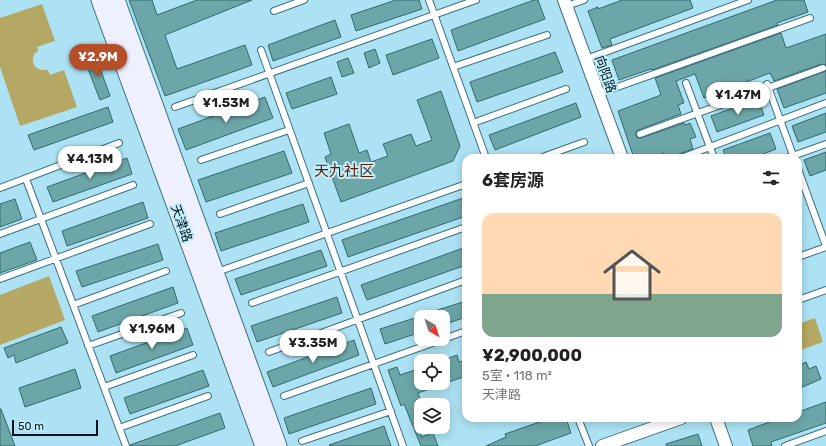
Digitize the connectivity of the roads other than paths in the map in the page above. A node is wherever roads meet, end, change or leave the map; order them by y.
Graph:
1 (100, 0) edge
2 (116, 0) edge
3 (304, 0) edge
4 (429, 0) edge
5 (476, 0) edge
6 (584, 0) edge
7 (748, 0) edge
8 (565, 3) edge
9 (274, 11) dead end
10 (434, 15) junction
11 (810, 18) dead end
12 (547, 34) dead end
13 (261, 50) dead end
14 (586, 59) junction
15 (453, 67) junction
16 (824, 68) dead end
17 (269, 74) junction
18 (686, 83) dead end
19 (768, 86) junction
20 (566, 89) dead end
21 (598, 94) junction
22 (826, 103) edge
23 (175, 107) dead end
24 (697, 114) junction
25 (780, 120) junction
26 (473, 122) junction
27 (290, 130) junction
28 (640, 134) dead end
29 (584, 142) dead end
30 (119, 143) dead end
31 (826, 144) edge
32 (710, 147) junction
33 (485, 154) edge
34 (551, 154) edge
35 (620, 154) edge
36 (692, 154) edge
37 (713, 154) edge
38 (790, 154) edge
39 (799, 154) edge
40 (201, 160) dead end
41 (26, 178) junction
42 (802, 180) edge
43 (309, 183) junction
44 (133, 185) dead end
45 (462, 185) edge
46 (0, 188) edge
47 (220, 214) dead end
48 (41, 220) junction
49 (150, 224) dead end
50 (462, 228) edge
51 (0, 234) edge
52 (327, 234) junction
53 (826, 246) edge
54 (802, 255) edge
55 (56, 259) junction
56 (166, 271) dead end
57 (340, 272) junction
58 (209, 275) junction
59 (0, 278) edge
60 (462, 281) edge
61 (826, 290) edge
62 (802, 299) edge
63 (252, 303) dead end
64 (73, 305) junction
65 (181, 313) dead end
66 (358, 320) junction
67 (462, 332) edge
68 (88, 346) junction
69 (270, 352) dead end
70 (193, 355) dead end
71 (374, 364) junction
72 (104, 387) junction
73 (208, 396) dead end
74 (284, 396) dead end
75 (390, 411) junction
76 (579, 422) edge
77 (670, 422) edge
78 (717, 422) edge
79 (119, 428) junction
80 (826, 431) edge
81 (302, 441) dead end
82 (267, 443) edge
83 (126, 446) edge
84 (403, 446) edge
85 (588, 446) edge
86 (602, 446) edge
87 (726, 446) edge
88 (785, 446) edge

1 - 58 main road, 天津路
2 - 58 main road, 天津路
3 - 9 lane
4 - 10 lane
5 - 10 lane
6 - 8 lane
7 - 14 lane
8 - 14 street, 向阳路
10 - 15 lane
10 - 17 lane
11 - 21 lane
12 - 15 lane
13 - 17 lane
14 - 21 street, 向阳路
15 - 26 lane
16 - 19 lane
17 - 23 lane
17 - 27 lane
18 - 24 lane
19 - 24 lane
19 - 25 lane
20 - 26 lane
21 - 35 street, 向阳路
22 - 25 lane
24 - 28 lane
24 - 32 lane
25 - 32 lane
25 - 38 lane
26 - 33 lane
27 - 40 lane
27 - 43 lane
29 - 34 lane
30 - 41 lane
31 - 39 lane
32 - 36 lane
32 - 37 lane
41 - 46 lane
41 - 48 lane
42 - 53 lane
43 - 47 lane
43 - 52 lane
44 - 48 lane
45 - 52 lane
48 - 51 lane
48 - 55 lane
49 - 55 lane
50 - 57 lane
52 - 57 lane
52 - 58 lane
53 - 54 lane
55 - 59 lane
55 - 64 lane
56 - 64 lane
57 - 63 lane
57 - 66 lane
58 - 82 main road, 天津路
60 - 66 lane
61 - 62 lane
64 - 68 lane
65 - 68 lane
66 - 69 lane
66 - 71 lane
67 - 71 lane
68 - 72 lane
70 - 72 lane
71 - 74 lane
71 - 75 lane
72 - 79 lane
73 - 79 lane
75 - 81 lane
75 - 84 lane
76 - 85 lane
77 - 86 street
78 - 87 street
79 - 83 lane
80 - 88 lane

